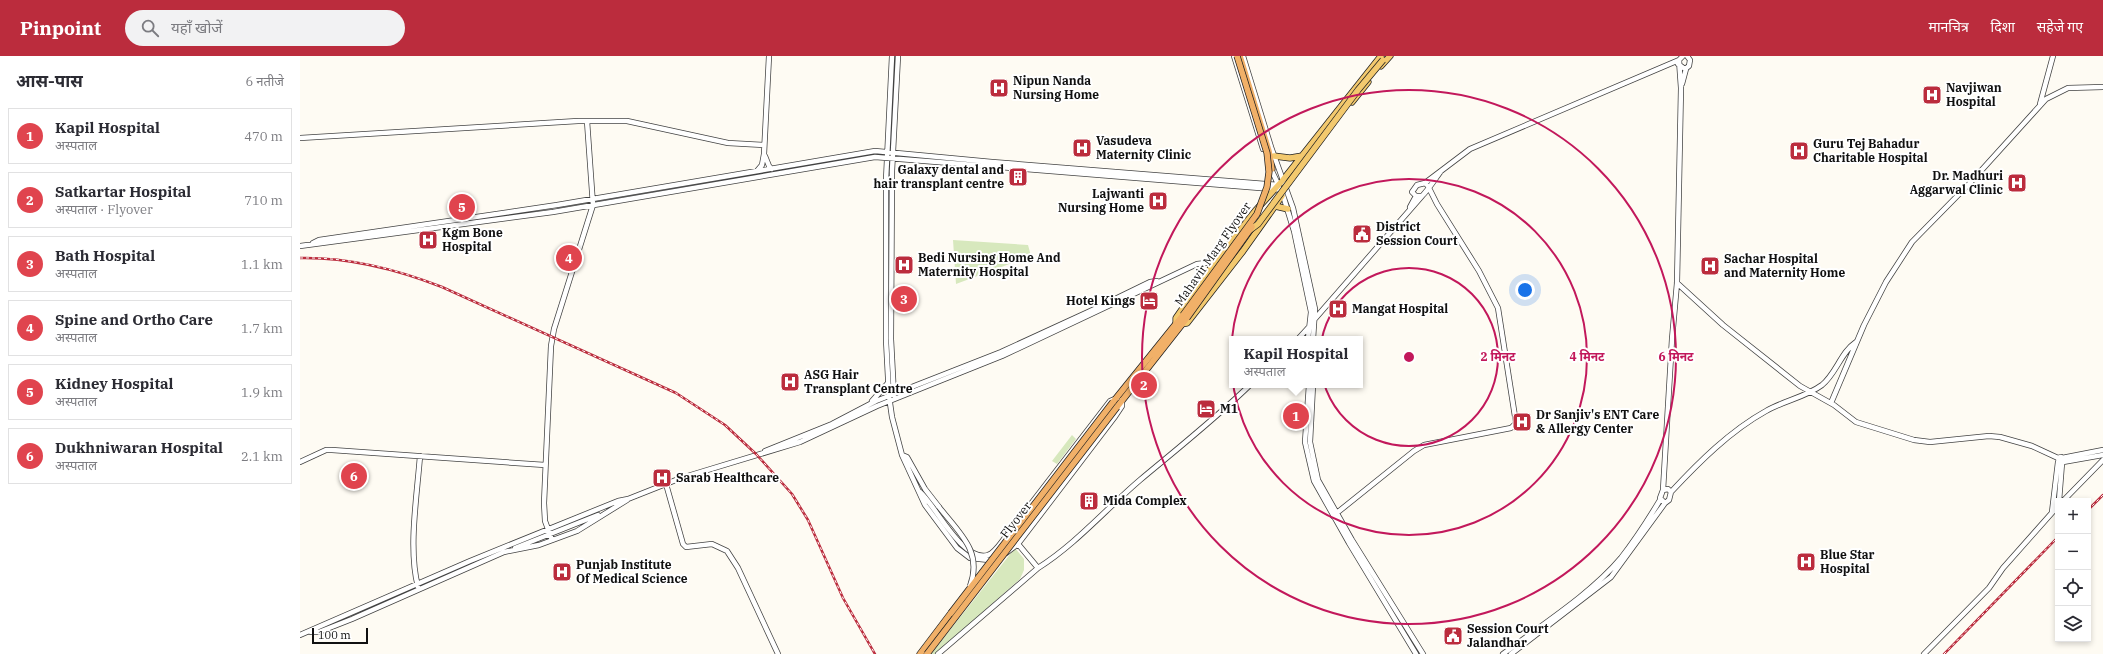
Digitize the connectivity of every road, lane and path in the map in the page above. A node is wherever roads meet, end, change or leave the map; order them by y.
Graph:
1 (769, 56) edge
2 (892, 56) edge
3 (898, 56) edge
4 (1235, 56) edge
5 (1240, 56) edge
6 (1243, 56) edge
7 (2053, 56) edge
8 (1386, 57) edge
9 (1682, 60) edge
10 (1664, 67) junction
11 (1686, 69) junction
12 (2103, 87) edge
13 (1680, 88) junction
14 (2040, 104) junction
15 (587, 121) junction
16 (300, 138) edge
17 (764, 145) junction
18 (887, 152) junction
19 (893, 153) junction
20 (764, 154) junction
21 (1274, 156) junction
22 (1302, 156) junction
23 (887, 158) junction
24 (893, 160) junction
25 (772, 169) junction
26 (757, 171) junction
27 (1441, 171) junction
28 (1283, 180) junction
29 (1425, 183) junction
30 (1429, 188) junction
31 (1281, 190) junction
32 (1423, 194) junction
33 (1416, 196) junction
34 (594, 198) junction
35 (1437, 204) junction
36 (593, 205) junction
37 (1275, 206) junction
38 (1288, 208) junction
39 (1410, 208) junction
40 (1250, 230) junction
41 (312, 244) junction
42 (300, 246) edge
43 (1215, 262) junction
44 (1677, 283) junction
45 (1185, 317) junction
46 (1314, 321) junction
47 (1179, 324) junction
48 (1309, 326) junction
49 (1301, 336) edge
50 (1308, 336) edge
51 (1313, 336) edge
52 (1856, 342) junction
53 (888, 382) junction
54 (1247, 388) edge
55 (1309, 388) edge
56 (1313, 388) edge
57 (1809, 392) junction
58 (892, 397) junction
59 (1117, 402) junction
60 (1831, 403) junction
61 (870, 404) junction
62 (2103, 450) edge
63 (763, 452) junction
64 (902, 455) junction
65 (2103, 455) edge
66 (420, 456) junction
67 (2103, 460) edge
68 (2061, 461) junction
69 (300, 462) edge
70 (545, 465) junction
71 (666, 484) junction
72 (1663, 490) junction
73 (920, 492) junction
74 (1671, 492) junction
75 (2059, 498) edge
76 (2066, 498) edge
77 (628, 499) junction
78 (1663, 502) junction
79 (2055, 509) edge
80 (608, 510) junction
81 (2052, 512) junction
82 (1335, 514) junction
83 (549, 531) junction
84 (1007, 535) junction
85 (552, 540) junction
86 (1018, 544) junction
87 (504, 552) junction
88 (1038, 568) junction
89 (417, 587) junction
90 (968, 592) junction
91 (300, 635) edge
92 (1413, 643) junction
93 (778, 654) edge
94 (920, 654) edge
95 (927, 654) edge
96 (938, 654) edge
97 (1416, 654) edge
98 (1422, 654) edge
99 (1502, 654) edge
100 (1511, 654) edge
101 (1924, 654) edge

1 - 17 street
2 - 18 street
3 - 19 street
4 - 31 street
4 - 45 highway, Mahavir Marg Flyover, bridge
5 - 40 highway, Mahavir Marg Flyover, bridge
6 - 21 street
7 - 14 street
8 - 22 main road
8 - 31 main road
8 - 40 main road, bridge
9 - 10 street
9 - 10 street
9 - 11 street
9 - 11 street
9 - 13 street
10 - 27 street
11 - 13 street
12 - 14 street
13 - 44 street
14 - 52 street
15 - 16 street
15 - 17 street
15 - 34 street
17 - 20 street
18 - 19 street
18 - 23 street
18 - 25 street
19 - 24 street
19 - 31 street
20 - 25 street
20 - 26 street
21 - 22 main road
21 - 28 street
22 - 28 main road
23 - 24 street
23 - 36 street
23 - 53 street
24 - 31 street
24 - 58 street
25 - 26 street
26 - 34 street
27 - 29 street
27 - 30 street
28 - 31 main road
28 - 31 street
29 - 30 street
29 - 33 street
30 - 32 street
30 - 35 street
31 - 37 main road
31 - 38 street
31 - 43 main road
31 - 46 street
32 - 33 street
32 - 35 street
32 - 39 street
33 - 39 street
34 - 36 street
34 - 41 street
35 - 82 street
36 - 41 street
36 - 70 street
37 - 38 main road
37 - 47 main road
38 - 48 street
39 - 46 street
40 - 45 highway, Mahavir Marg Flyover, bridge
41 - 42 street
43 - 47 main road
43 - 58 street
44 - 57 street
44 - 72 street
45 - 47 highway, Mahavir Marg Flyover
46 - 48 street
46 - 51 street
47 - 59 highway, Mahavir Marg Flyover
48 - 49 street
48 - 50 street
52 - 57 street
52 - 60 street
53 - 58 street
53 - 61 street
54 - 88 street
55 - 82 street
56 - 82 street
57 - 60 street
57 - 74 street
58 - 61 street
58 - 63 street
58 - 64 street
59 - 84 street
59 - 86 street
59 - 90 highway, Flyover, bridge
59 - 95 highway, Flyover, bridge
60 - 68 street
61 - 63 street
62 - 68 street
63 - 71 street
64 - 73 street
64 - 90 street, Flyover, bridge
65 - 68 street
66 - 69 street
66 - 70 street
66 - 89 street
67 - 76 street
68 - 75 street
68 - 81 street
70 - 83 street
71 - 77 street
71 - 93 street
72 - 74 street
72 - 78 street
73 - 84 street
73 - 86 street
74 - 78 street
77 - 80 street
77 - 83 street
78 - 99 street
78 - 100 street
79 - 81 street
80 - 83 street
80 - 85 street
81 - 101 street
82 - 92 street
83 - 85 street
83 - 87 street
83 - 89 street
84 - 86 street
85 - 87 street
86 - 88 street
87 - 89 street
88 - 96 street
89 - 91 street
90 - 94 highway, Flyover, bridge
92 - 97 street
92 - 98 street

